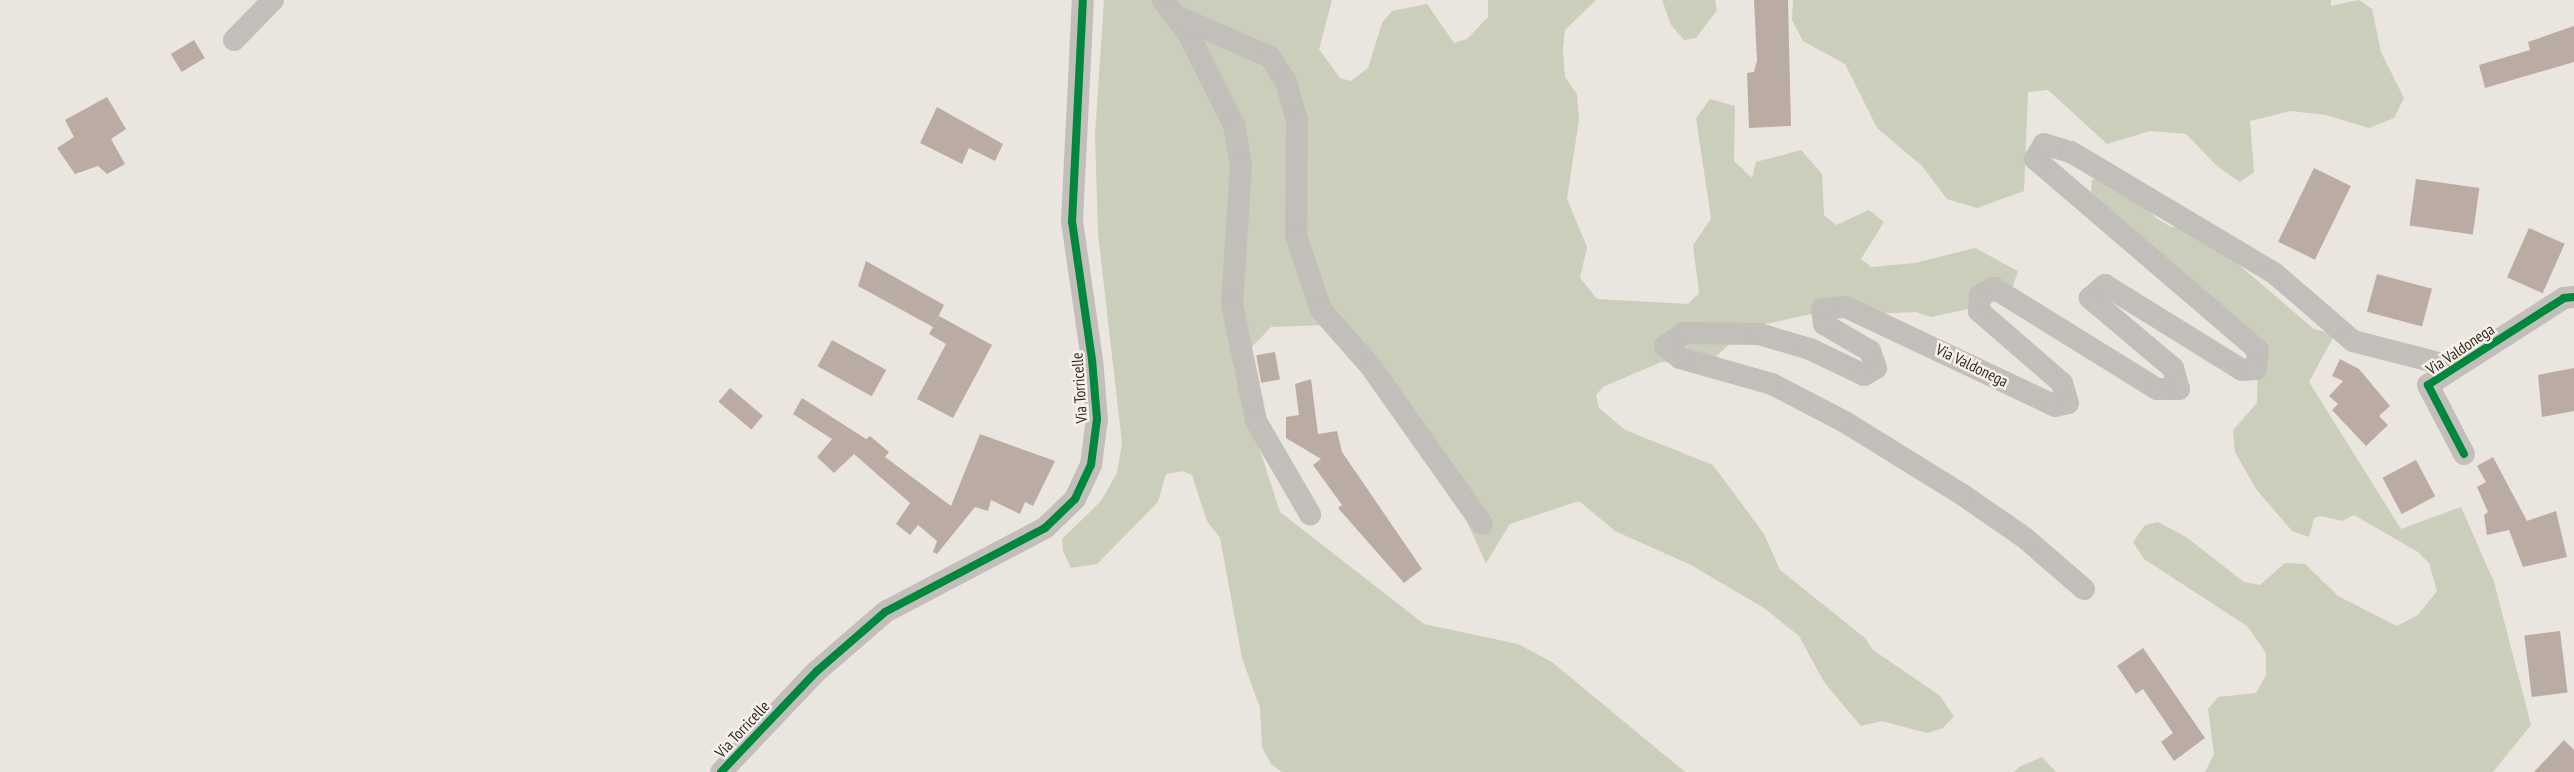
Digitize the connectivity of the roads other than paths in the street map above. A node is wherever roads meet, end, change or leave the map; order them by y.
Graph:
1 (273, 0) edge
2 (1083, 0) edge
3 (1169, 8) edge
4 (234, 40) dead end
5 (2574, 297) edge
6 (2454, 367) junction
7 (2464, 454) dead end
8 (1310, 514) dead end
9 (1482, 524) dead end
10 (2084, 589) dead end
11 (720, 772) edge

1 - 4 street
2 - 11 street, Via Torricelle
3 - 8 street
3 - 9 street
5 - 6 street, Via Valdonega
6 - 7 street, Via Valdonega
6 - 10 street, Via Valdonega

